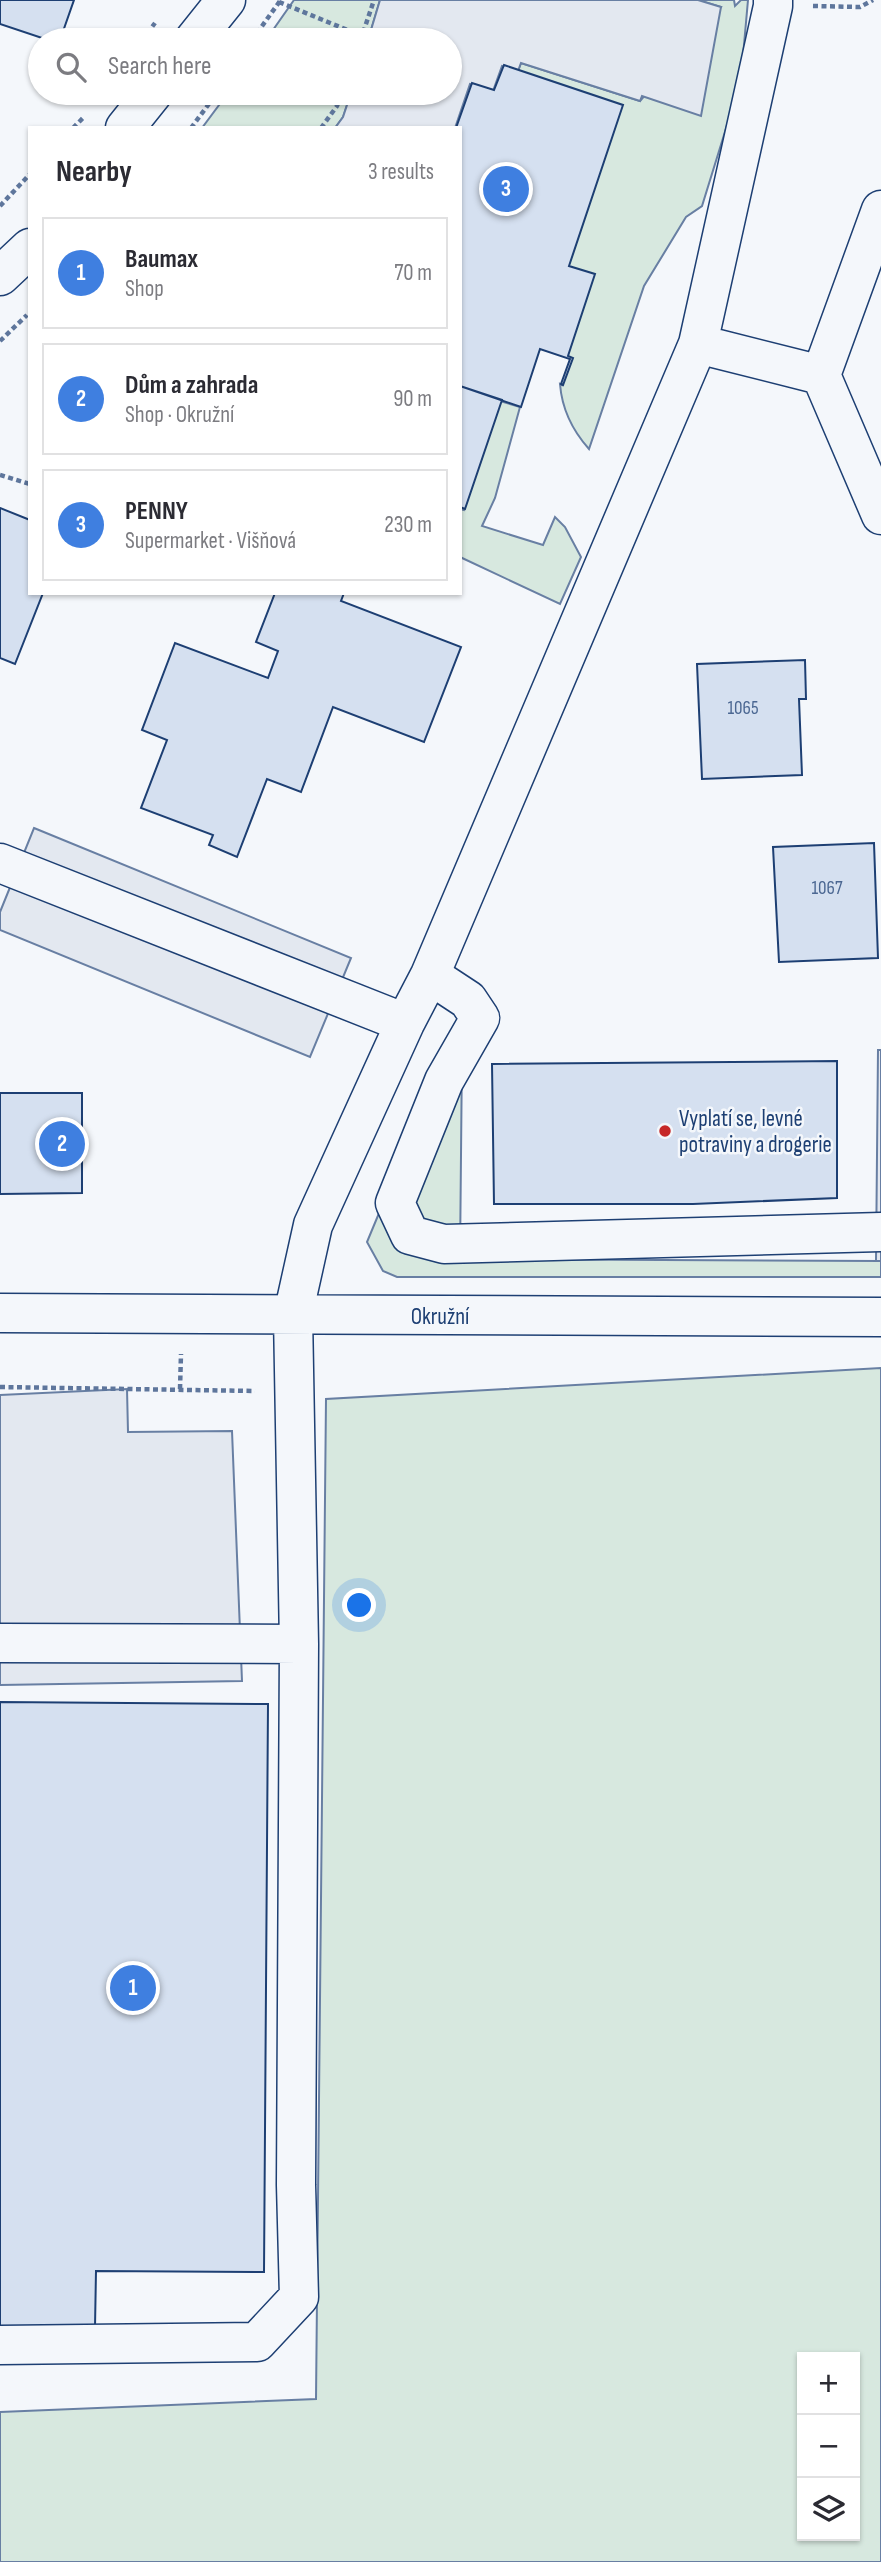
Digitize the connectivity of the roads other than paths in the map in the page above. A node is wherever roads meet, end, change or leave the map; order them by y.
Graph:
1 (226, 0) edge
2 (774, 2) edge
3 (204, 28) edge
4 (143, 105) edge
5 (127, 126) edge
6 (881, 210) edge
7 (28, 250) edge
8 (0, 276) edge
9 (698, 344) junction
10 (821, 375) junction
11 (881, 514) edge
12 (0, 863) edge
13 (430, 975) junction
14 (405, 1023) junction
15 (881, 1232) edge
16 (0, 1313) edge
17 (293, 1315) junction
18 (881, 1317) edge
19 (0, 1643) edge
20 (299, 1644) junction
21 (0, 2345) edge

1 - 3 street
2 - 9 street
4 - 5 street
6 - 10 street
7 - 8 street
9 - 10 street
9 - 13 street
10 - 11 street
12 - 14 street
13 - 14 street
13 - 15 street
14 - 17 street
16 - 17 street, Okružní
17 - 18 street, Okružní
17 - 20 street
19 - 20 street
20 - 21 street

